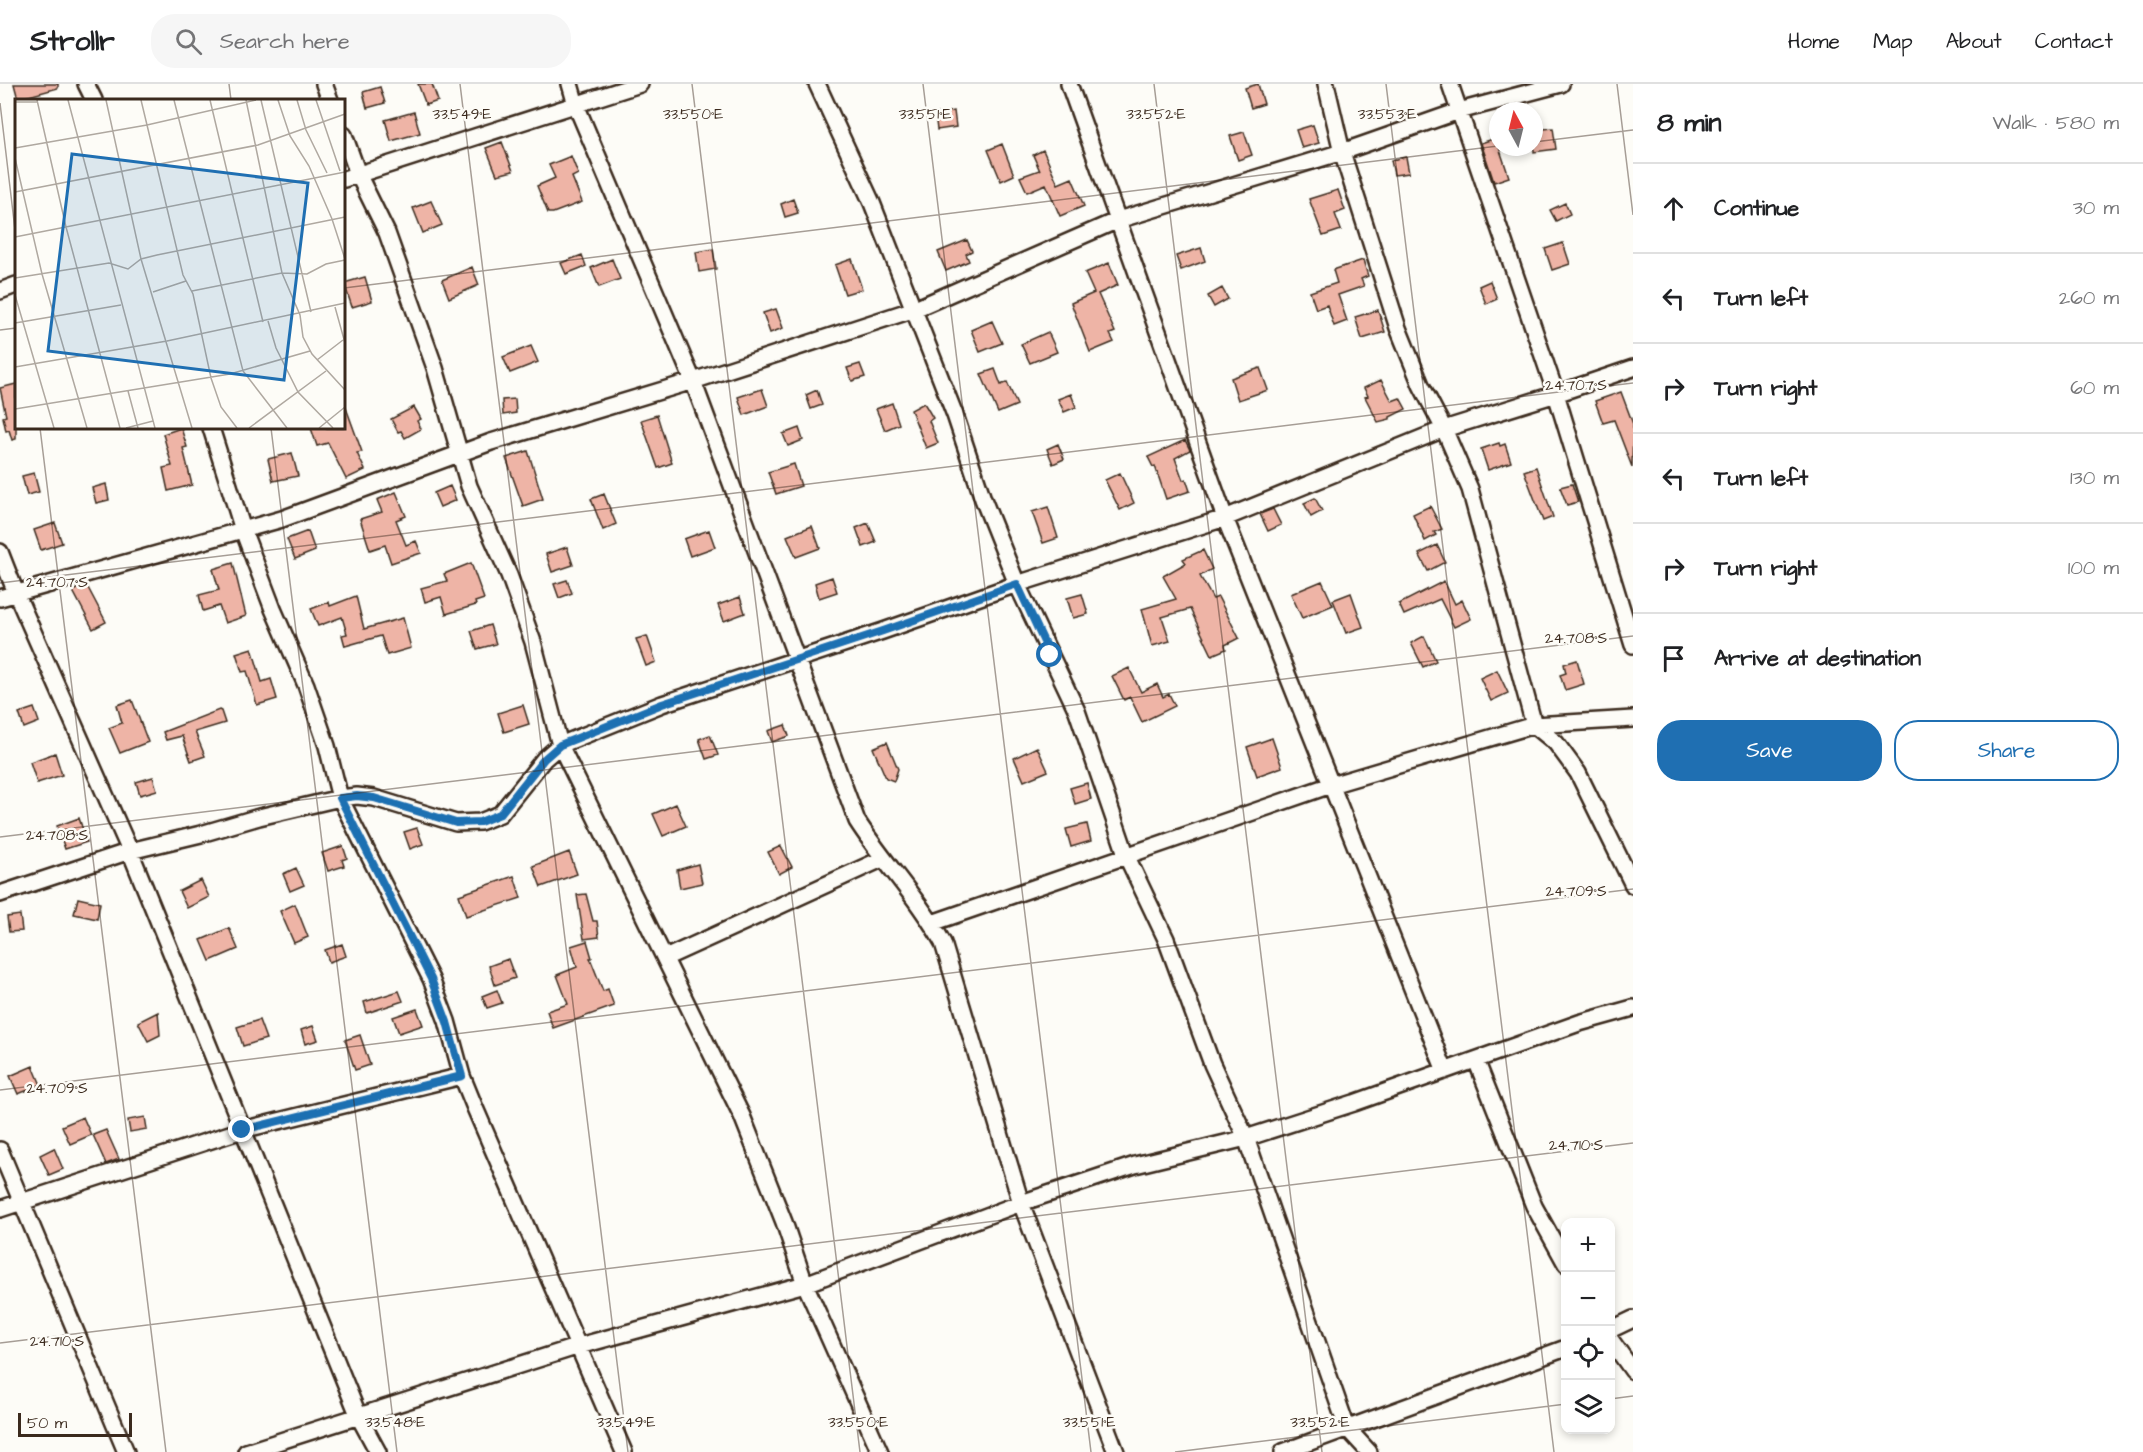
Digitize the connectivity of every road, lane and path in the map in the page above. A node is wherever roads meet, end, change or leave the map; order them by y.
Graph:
1 (86, 84) edge
2 (324, 84) edge
3 (570, 84) edge
4 (640, 84) edge
5 (817, 84) edge
6 (1069, 84) edge
7 (1326, 84) edge
8 (1450, 84) edge
9 (1561, 84) edge
10 (94, 99) edge
11 (330, 99) edge
12 (576, 105) junction
13 (1459, 111) junction
14 (345, 141) edge
15 (1342, 152) junction
16 (351, 176) edge
17 (1118, 220) junction
18 (15, 285) edge
19 (0, 291) edge
20 (915, 309) junction
21 (1633, 368) edge
22 (693, 381) junction
23 (1556, 394) junction
24 (212, 429) edge
25 (1444, 429) junction
26 (459, 455) junction
27 (1225, 518) junction
28 (243, 530) junction
29 (0, 552) edge
30 (1017, 584) junction
31 (16, 593) junction
32 (0, 598) edge
33 (1633, 645) edge
34 (798, 659) junction
35 (1633, 719) edge
36 (1534, 725) junction
37 (560, 745) junction
38 (1331, 785) junction
39 (340, 798) junction
40 (130, 851) junction
41 (1127, 857) junction
42 (882, 859) junction
43 (1633, 885) edge
44 (0, 894) edge
45 (932, 923) junction
46 (665, 958) junction
47 (1633, 1008) edge
48 (1476, 1060) junction
49 (1445, 1071) junction
50 (462, 1076) junction
51 (242, 1130) junction
52 (1246, 1138) junction
53 (0, 1150) edge
54 (21, 1202) junction
55 (1022, 1203) junction
56 (0, 1209) edge
57 (1561, 1255) edge
58 (805, 1284) junction
59 (1633, 1318) edge
60 (1615, 1328) edge
61 (1615, 1345) edge
62 (579, 1346) junction
63 (1561, 1350) edge
64 (1633, 1371) edge
65 (359, 1418) junction
66 (1347, 1428) junction
67 (126, 1452) edge
68 (246, 1452) edge
69 (378, 1452) edge
70 (624, 1452) edge
71 (880, 1452) edge
72 (1116, 1452) edge
73 (1283, 1452) edge
74 (1369, 1452) edge

1 - 10 street
2 - 11 street
3 - 12 street
4 - 12 street
5 - 20 street
6 - 17 street
7 - 15 street
8 - 13 street
9 - 13 street
12 - 16 street
12 - 22 street
13 - 15 street
13 - 23 street
14 - 16 street
15 - 17 street
15 - 25 street
16 - 26 street
17 - 20 street
17 - 27 street
18 - 19 street
20 - 22 street
20 - 30 street
21 - 23 street
22 - 26 street
22 - 34 street
23 - 25 street
23 - 33 street
24 - 28 street
25 - 27 street
25 - 36 street
26 - 28 street
26 - 37 street
27 - 30 street
27 - 38 street
28 - 31 street
28 - 39 street
29 - 31 street
30 - 34 street
30 - 41 street
31 - 32 street
31 - 40 street
34 - 37 street
34 - 42 street
35 - 36 street
36 - 38 street
36 - 43 street
37 - 39 street
37 - 46 street
38 - 41 street
38 - 49 street
39 - 40 street
39 - 50 street
40 - 44 street
40 - 51 street
41 - 45 street
41 - 52 street
42 - 45 street
42 - 46 street
45 - 55 street
46 - 58 street
47 - 48 street
48 - 49 street
48 - 57 street
49 - 52 street
50 - 51 street
50 - 62 street
51 - 54 street
51 - 65 street
52 - 55 street
52 - 66 street
53 - 54 street
54 - 56 street
54 - 67 street
55 - 58 street
55 - 72 street
58 - 62 street
58 - 71 street
59 - 60 street
61 - 64 street
62 - 65 street
62 - 70 street
63 - 66 street
65 - 68 street
65 - 69 street
66 - 73 street
66 - 74 street

